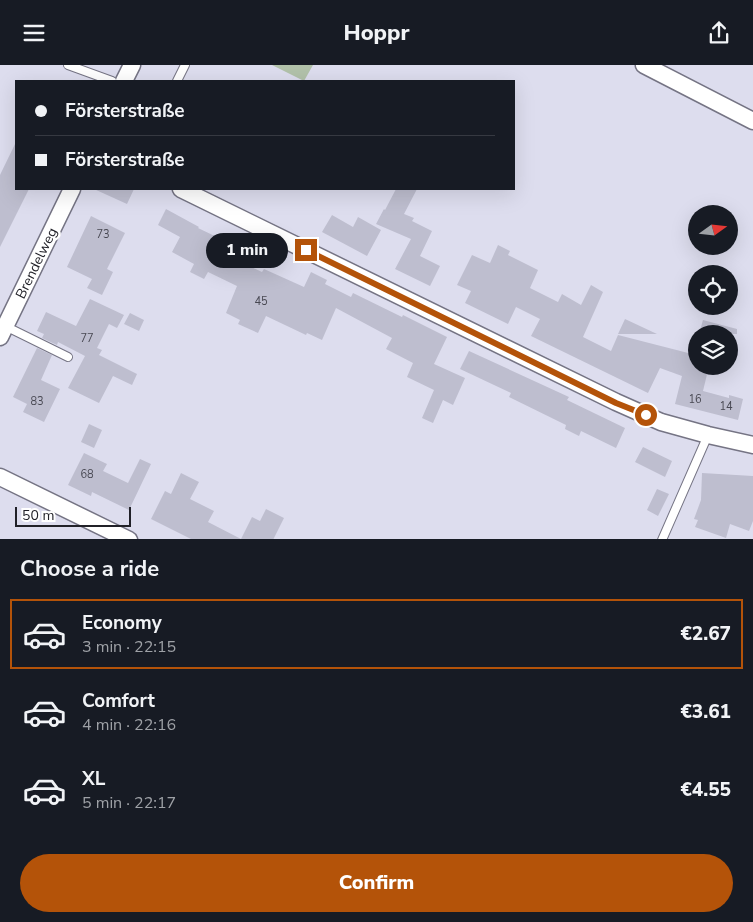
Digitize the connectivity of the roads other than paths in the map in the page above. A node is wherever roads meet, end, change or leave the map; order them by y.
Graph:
1 (68, 65) edge
2 (132, 65) edge
3 (185, 65) edge
4 (644, 65) edge
5 (109, 80) edge
6 (124, 80) edge
7 (178, 80) edge
8 (753, 121) edge
9 (72, 190) edge
10 (183, 190) edge
11 (3, 332) edge
12 (68, 357) dead end
13 (708, 435) junction
14 (753, 445) edge
15 (0, 477) edge
16 (129, 539) edge
17 (662, 539) edge

1 - 5 lane
2 - 6 street
3 - 7 lane
4 - 8 street
9 - 11 street, Brendelweg
10 - 13 street
11 - 12 lane
13 - 14 street
13 - 17 lane
15 - 16 street

